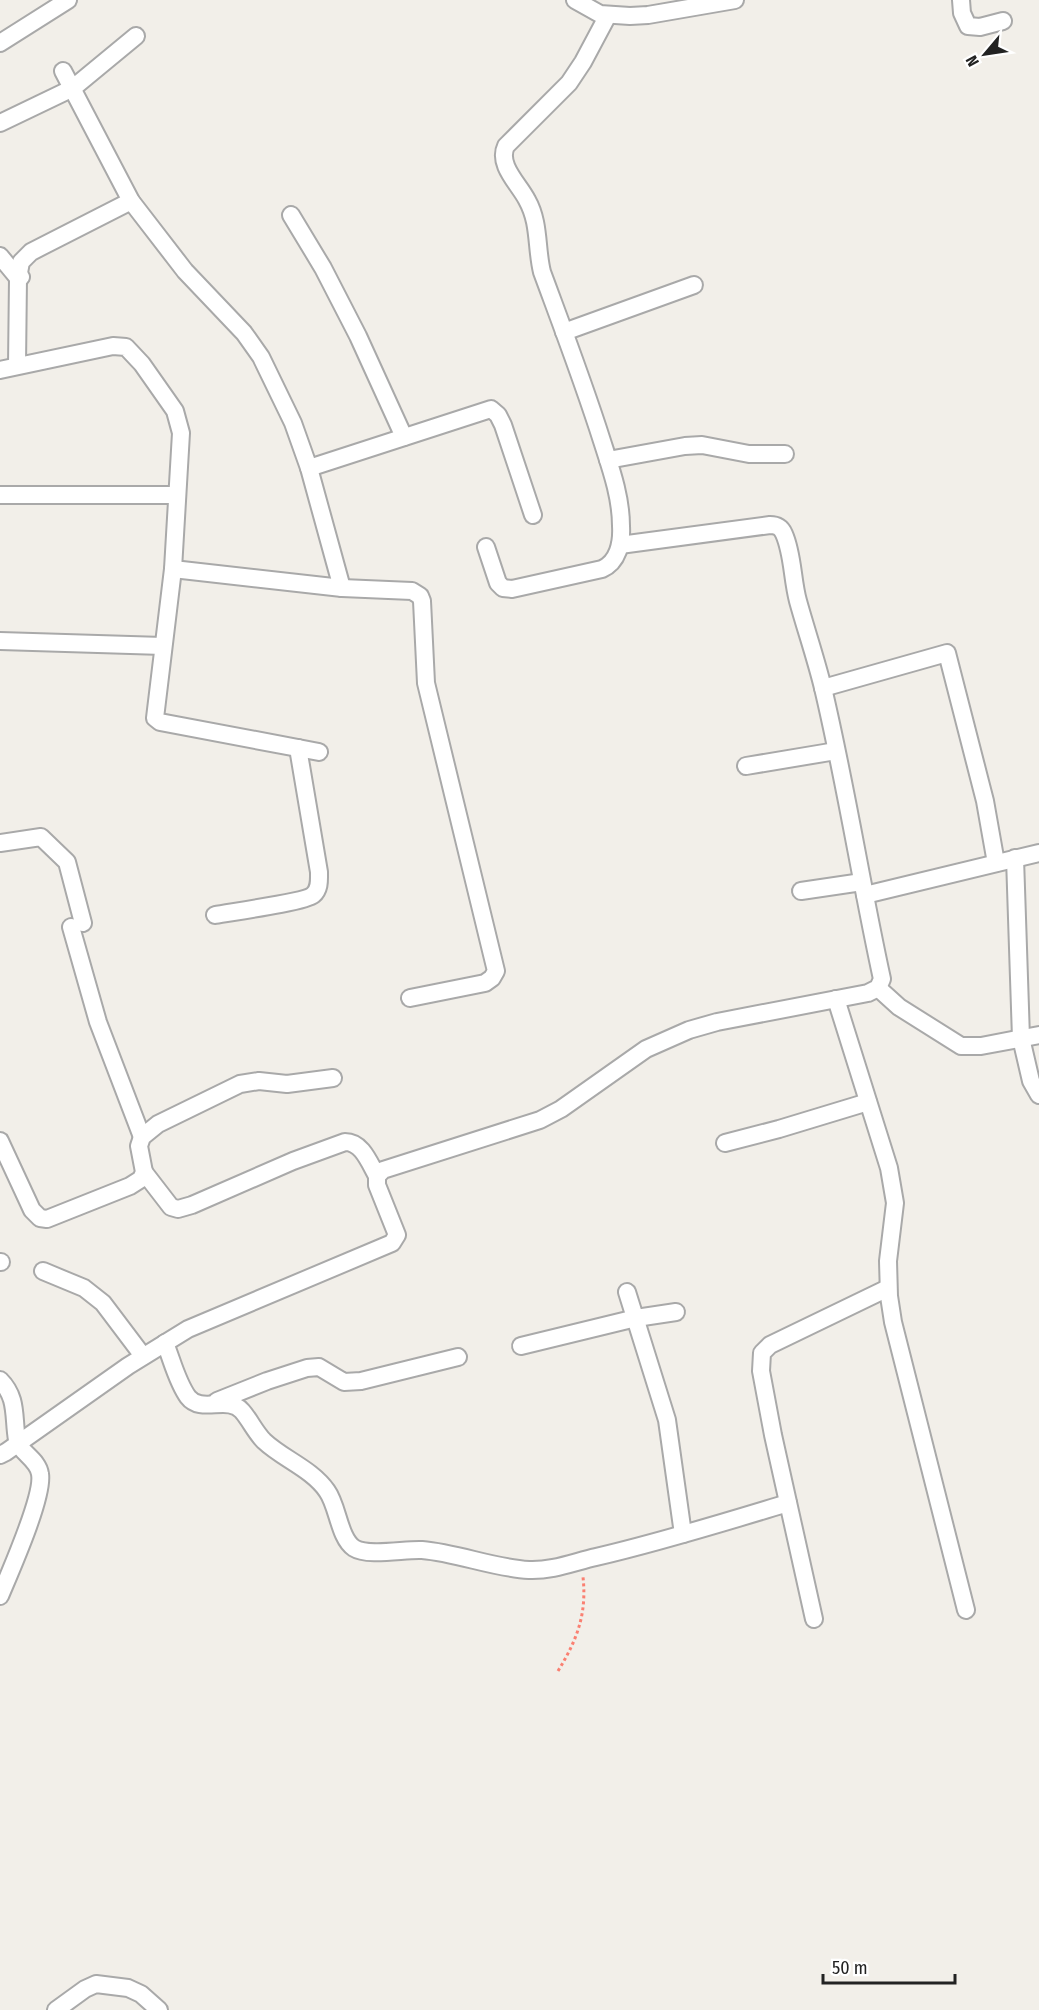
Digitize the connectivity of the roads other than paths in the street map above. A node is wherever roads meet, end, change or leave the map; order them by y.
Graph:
1 (68, 0) edge
2 (575, 0) edge
3 (735, 0) edge
4 (961, 0) edge
5 (608, 15) junction
6 (1003, 21) dead end
7 (136, 36) dead end
8 (0, 43) edge
9 (63, 71) dead end
10 (73, 88) junction
11 (0, 123) edge
12 (131, 201) junction
13 (291, 215) dead end
14 (0, 256) edge
15 (19, 277) junction
16 (694, 285) dead end
17 (564, 332) junction
18 (17, 365) junction
19 (0, 370) edge
20 (404, 437) junction
21 (786, 454) dead end
22 (608, 459) junction
23 (309, 468) junction
24 (0, 495) edge
25 (177, 495) junction
26 (532, 515) dead end
27 (620, 545) junction
28 (486, 547) dead end
29 (173, 569) junction
30 (342, 588) junction
31 (0, 641) edge
32 (163, 646) junction
33 (823, 688) junction
34 (298, 748) junction
35 (836, 751) junction
36 (319, 752) dead end
37 (747, 766) dead end
38 (0, 843) edge
39 (1039, 853) edge
40 (1015, 858) junction
41 (996, 863) junction
42 (864, 889) junction
43 (801, 891) dead end
44 (215, 915) dead end
45 (878, 988) junction
46 (410, 998) dead end
47 (836, 999) junction
48 (1039, 1035) edge
49 (1021, 1038) junction
50 (333, 1078) dead end
51 (1039, 1095) edge
52 (868, 1102) junction
53 (142, 1137) junction
54 (0, 1141) edge
55 (725, 1143) dead end
56 (144, 1172) junction
57 (377, 1176) junction
58 (43, 1271) dead end
59 (888, 1288) junction
60 (627, 1292) dead end
61 (676, 1312) dead end
62 (636, 1318) junction
63 (165, 1343) junction
64 (521, 1346) dead end
65 (143, 1356) junction
66 (458, 1357) dead end
67 (0, 1380) edge
68 (211, 1404) junction
69 (23, 1439) junction
70 (0, 1455) edge
71 (788, 1503) junction
72 (683, 1534) junction
73 (0, 1596) edge
74 (966, 1610) dead end
75 (814, 1619) dead end
76 (56, 2010) edge
77 (159, 2010) edge

1 - 8 street
2 - 5 street
3 - 5 street
4 - 6 street
5 - 17 street
7 - 10 street
9 - 10 street
10 - 11 street
10 - 12 street
12 - 15 street
12 - 23 street
13 - 20 street
14 - 15 street
15 - 18 street
16 - 17 street
17 - 22 street
18 - 19 street
18 - 25 street
20 - 23 street
20 - 26 street
21 - 22 street
22 - 27 street
23 - 30 street
24 - 25 street
25 - 29 street
27 - 28 street
27 - 33 street
29 - 30 street
29 - 32 street
30 - 46 street
31 - 32 street
32 - 34 street
33 - 35 street
33 - 41 street
34 - 36 street
34 - 44 street
35 - 37 street
35 - 42 street
38 - 53 street
39 - 40 street
40 - 41 street
40 - 49 street
41 - 42 street
42 - 43 street
42 - 45 street
45 - 47 street
45 - 49 street
47 - 52 street
47 - 57 street
48 - 49 street
49 - 51 street
50 - 53 street
52 - 55 street
52 - 59 street
53 - 56 street
54 - 56 street
56 - 57 street
57 - 63 street
58 - 65 street
59 - 71 street
59 - 74 street
60 - 62 street
61 - 62 street
62 - 64 street
62 - 72 street
63 - 65 street
63 - 68 street
65 - 69 street
66 - 68 street
67 - 69 street
68 - 72 street
69 - 70 street
69 - 73 street
71 - 72 street
71 - 75 street
76 - 77 street

